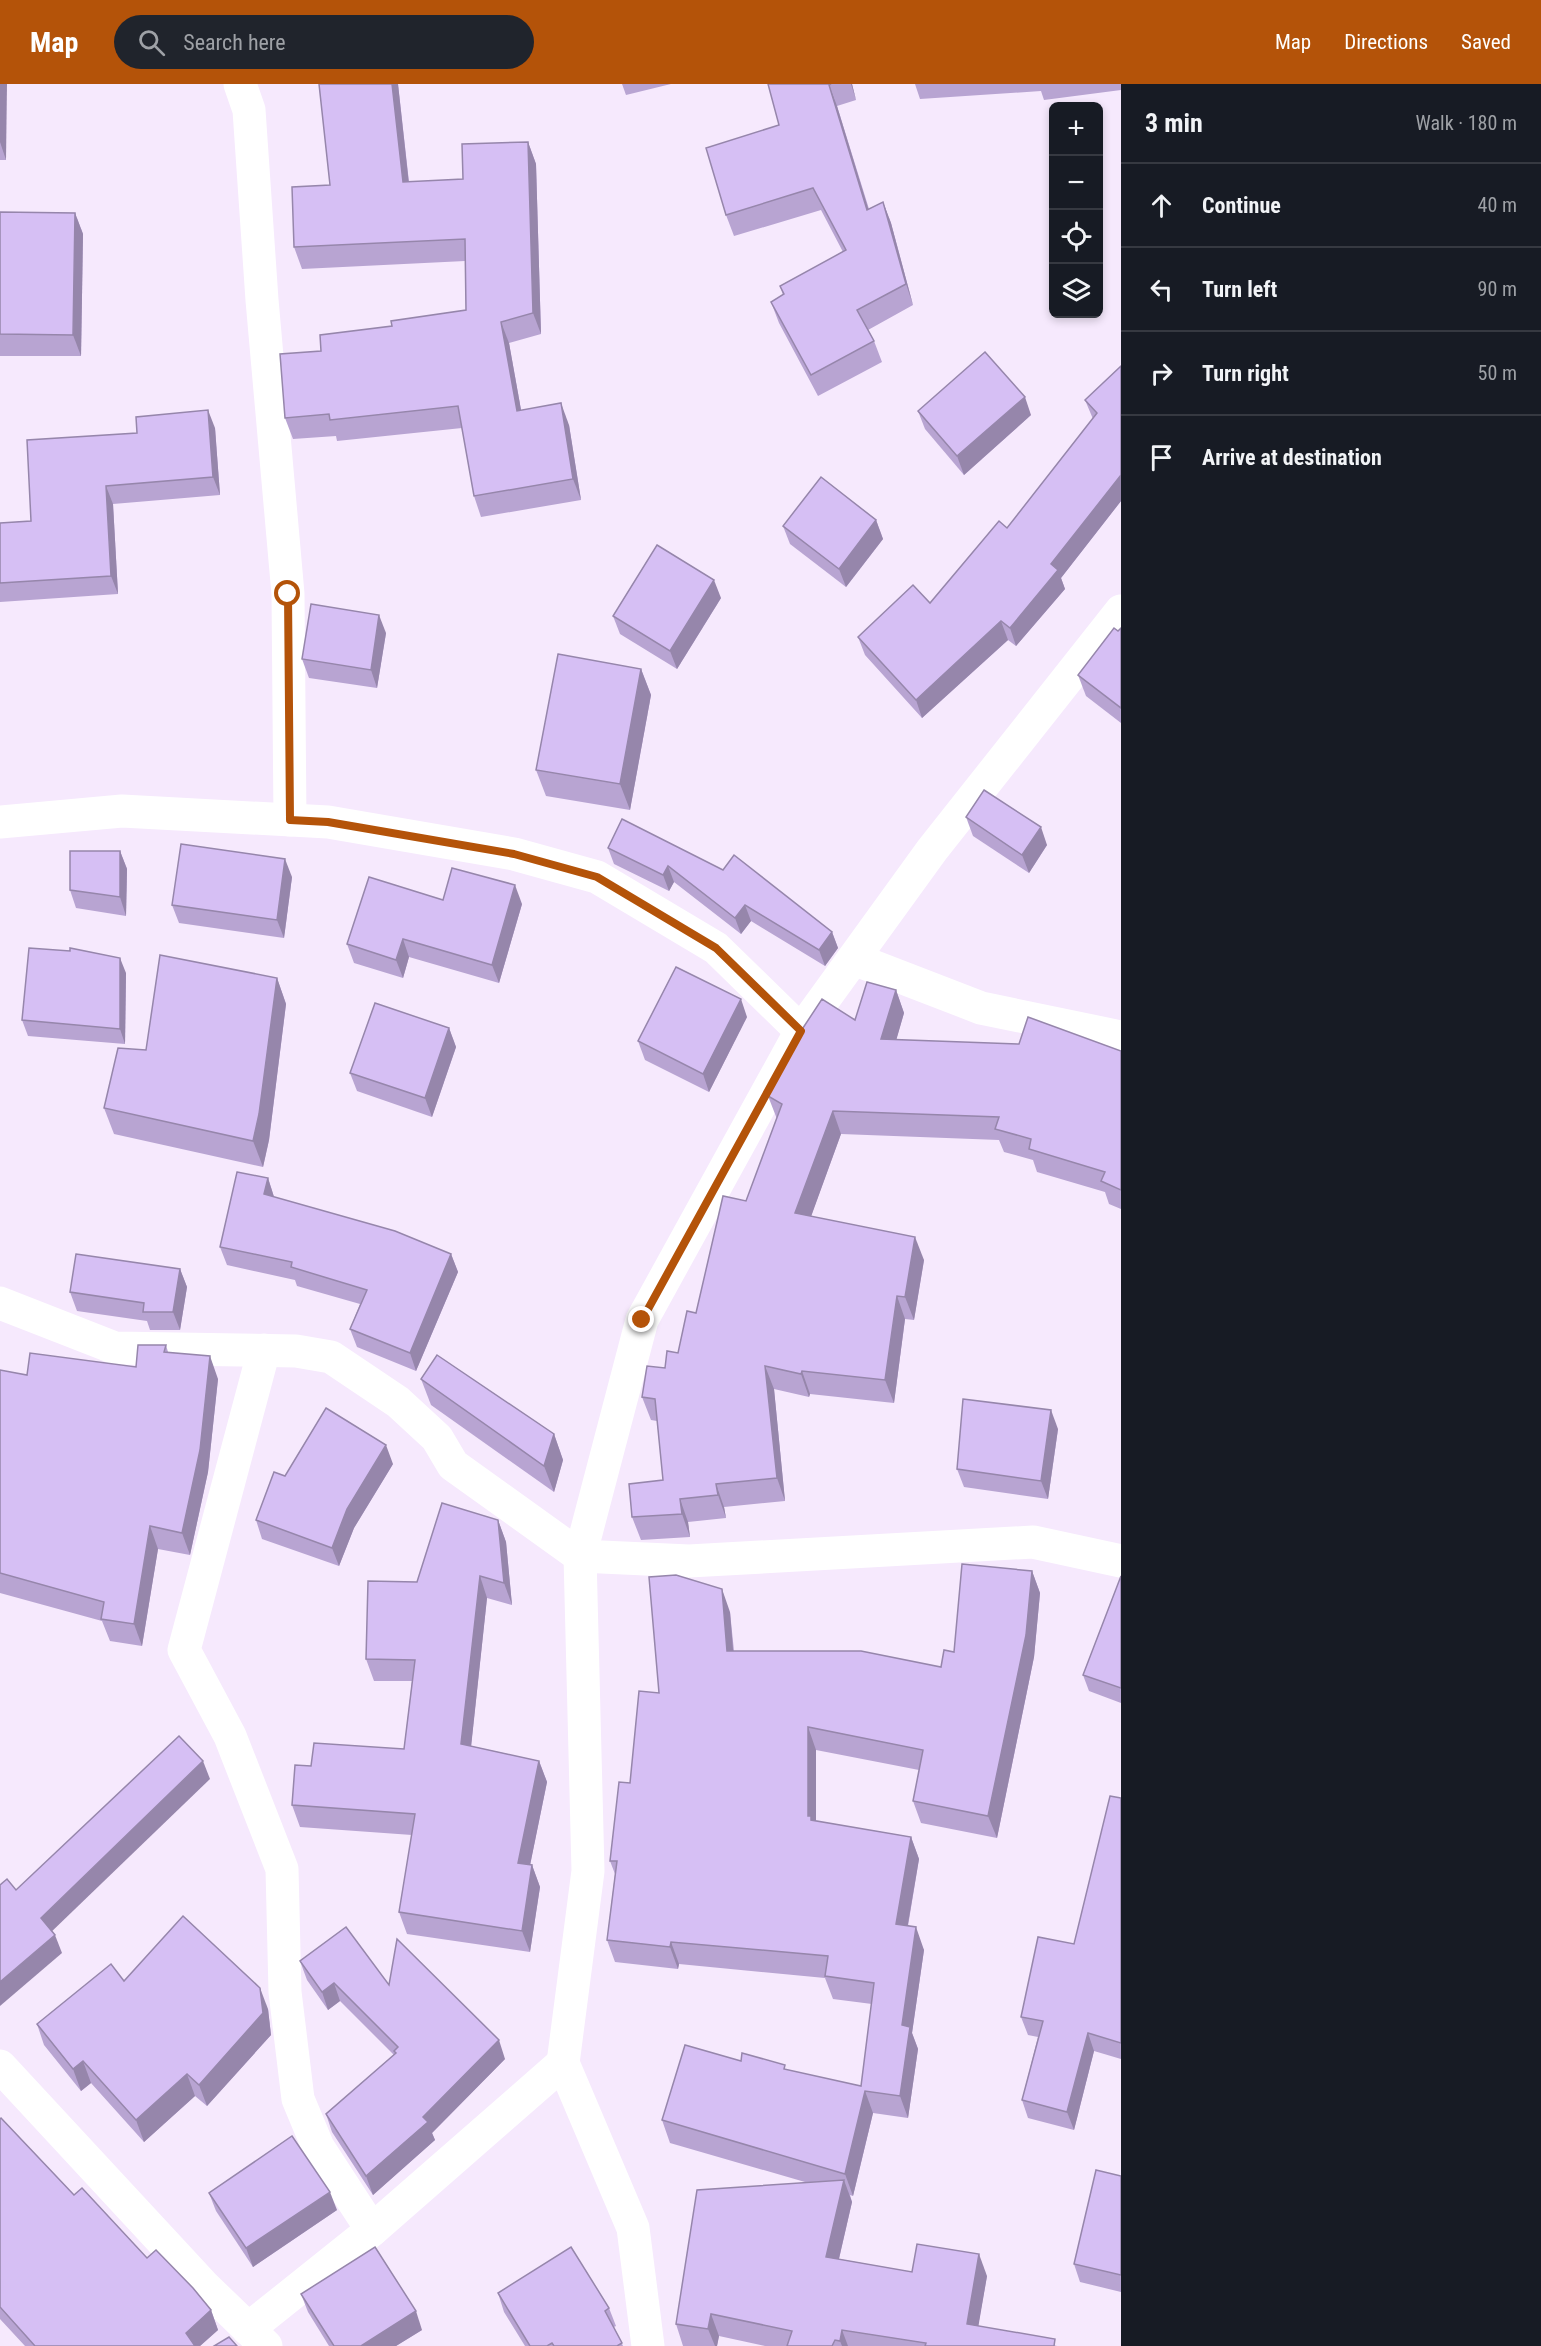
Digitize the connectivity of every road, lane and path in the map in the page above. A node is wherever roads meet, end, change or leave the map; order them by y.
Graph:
1 (240, 84) edge
2 (1121, 611) edge
3 (290, 820) junction
4 (0, 822) edge
5 (854, 959) junction
6 (801, 1031) junction
7 (1121, 1037) edge
8 (0, 1304) edge
9 (264, 1350) junction
10 (580, 1556) junction
11 (1121, 1561) edge
12 (562, 2062) junction
13 (0, 2066) edge
14 (372, 2230) junction
15 (257, 2337) edge
16 (648, 2346) edge

1 - 3 street
2 - 5 street
3 - 4 street
3 - 6 street
5 - 6 street
5 - 7 street
6 - 10 street
8 - 9 street
9 - 10 street
9 - 14 street
10 - 11 street
10 - 12 street
12 - 14 street
12 - 16 street
13 - 15 street
14 - 15 street

